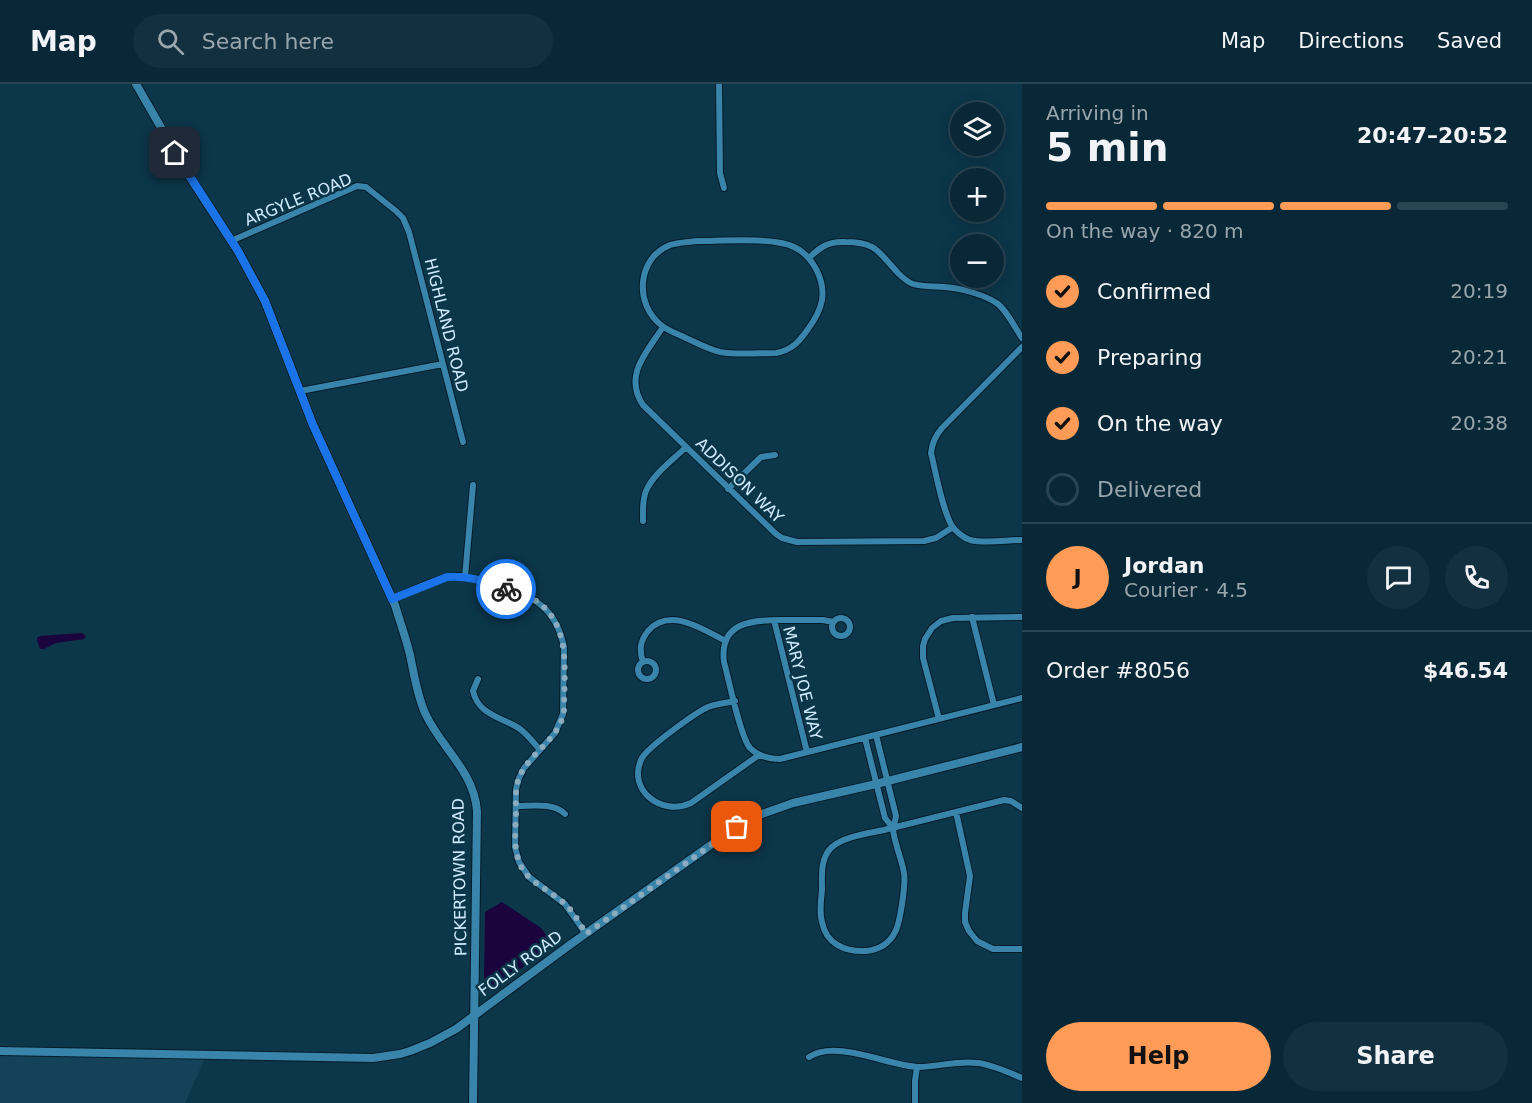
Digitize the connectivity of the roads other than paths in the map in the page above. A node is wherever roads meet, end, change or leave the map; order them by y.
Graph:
1 (136, 84) edge
2 (719, 84) edge
3 (724, 188) dead end
4 (401, 216) joint
5 (231, 241) junction
6 (808, 258) junction
7 (663, 327) junction
8 (1022, 338) edge
9 (1022, 347) edge
10 (443, 364) junction
11 (300, 391) junction
12 (463, 442) dead end
13 (686, 447) junction
14 (774, 455) dead end
15 (473, 485) dead end
16 (728, 489) junction
17 (643, 521) dead end
18 (953, 527) junction
19 (1022, 540) edge
20 (465, 577) junction
21 (392, 599) junction
22 (972, 617) junction
23 (1022, 617) edge
24 (774, 620) junction
25 (833, 622) dead end
26 (726, 641) junction
27 (643, 662) dead end
28 (478, 679) dead end
29 (1022, 698) edge
30 (735, 701) junction
31 (994, 705) junction
32 (939, 719) junction
33 (876, 735) junction
34 (866, 738) junction
35 (1022, 747) edge
36 (540, 750) junction
37 (807, 752) junction
38 (759, 755) junction
39 (887, 781) junction
40 (876, 784) junction
41 (516, 806) junction
42 (1022, 808) edge
43 (956, 812) junction
44 (565, 814) dead end
45 (893, 828) junction
46 (586, 934) junction
47 (1022, 949) edge
48 (475, 988) junction
49 (499, 998) junction
50 (474, 1016) junction
51 (458, 1027) junction
52 (474, 1037) junction
53 (0, 1051) edge
54 (809, 1057) dead end
55 (917, 1067) junction
56 (1022, 1078) edge
57 (473, 1103) edge
58 (915, 1103) edge

1 - 5 street, PICKERTOWN ROAD
2 - 3 street
4 - 5 street, ARGYLE ROAD
4 - 10 street, HIGHLAND ROAD
5 - 11 street, PICKERTOWN ROAD
6 - 7 street
6 - 7 street
6 - 8 street
7 - 13 street, ADDISON WAY
9 - 18 street
10 - 11 street
10 - 12 street, HIGHLAND ROAD
11 - 21 street, PICKERTOWN ROAD
13 - 16 street, ADDISON WAY
13 - 17 street
14 - 16 street
15 - 20 street
16 - 18 street, ADDISON WAY
18 - 19 street
20 - 21 street
20 - 36 street
21 - 48 street, PICKERTOWN ROAD
22 - 23 street
22 - 31 street
22 - 32 street
24 - 25 street
24 - 26 street
24 - 37 street, MARY JOE WAY
26 - 27 street
26 - 30 street
28 - 36 street
29 - 31 street
30 - 38 street
30 - 38 street
31 - 32 street
32 - 33 street
33 - 34 street
33 - 39 street
34 - 37 street
34 - 40 street
35 - 39 street, FOLLY ROAD
36 - 41 street
37 - 38 street
39 - 40 street, FOLLY ROAD
39 - 45 street
40 - 45 street
40 - 46 street, FOLLY ROAD
41 - 44 street
41 - 46 street
42 - 43 street
43 - 45 street
43 - 47 street
45 - 45 street
46 - 49 street, FOLLY ROAD
48 - 49 street
48 - 50 street, PICKERTOWN ROAD
49 - 50 street, FOLLY ROAD
50 - 51 street, FOLLY ROAD
50 - 52 street, PICKERTOWN ROAD
51 - 52 street
51 - 53 street, FOLLY ROAD
52 - 57 street, PICKERTOWN ROAD
54 - 55 street
55 - 56 street
55 - 58 street

